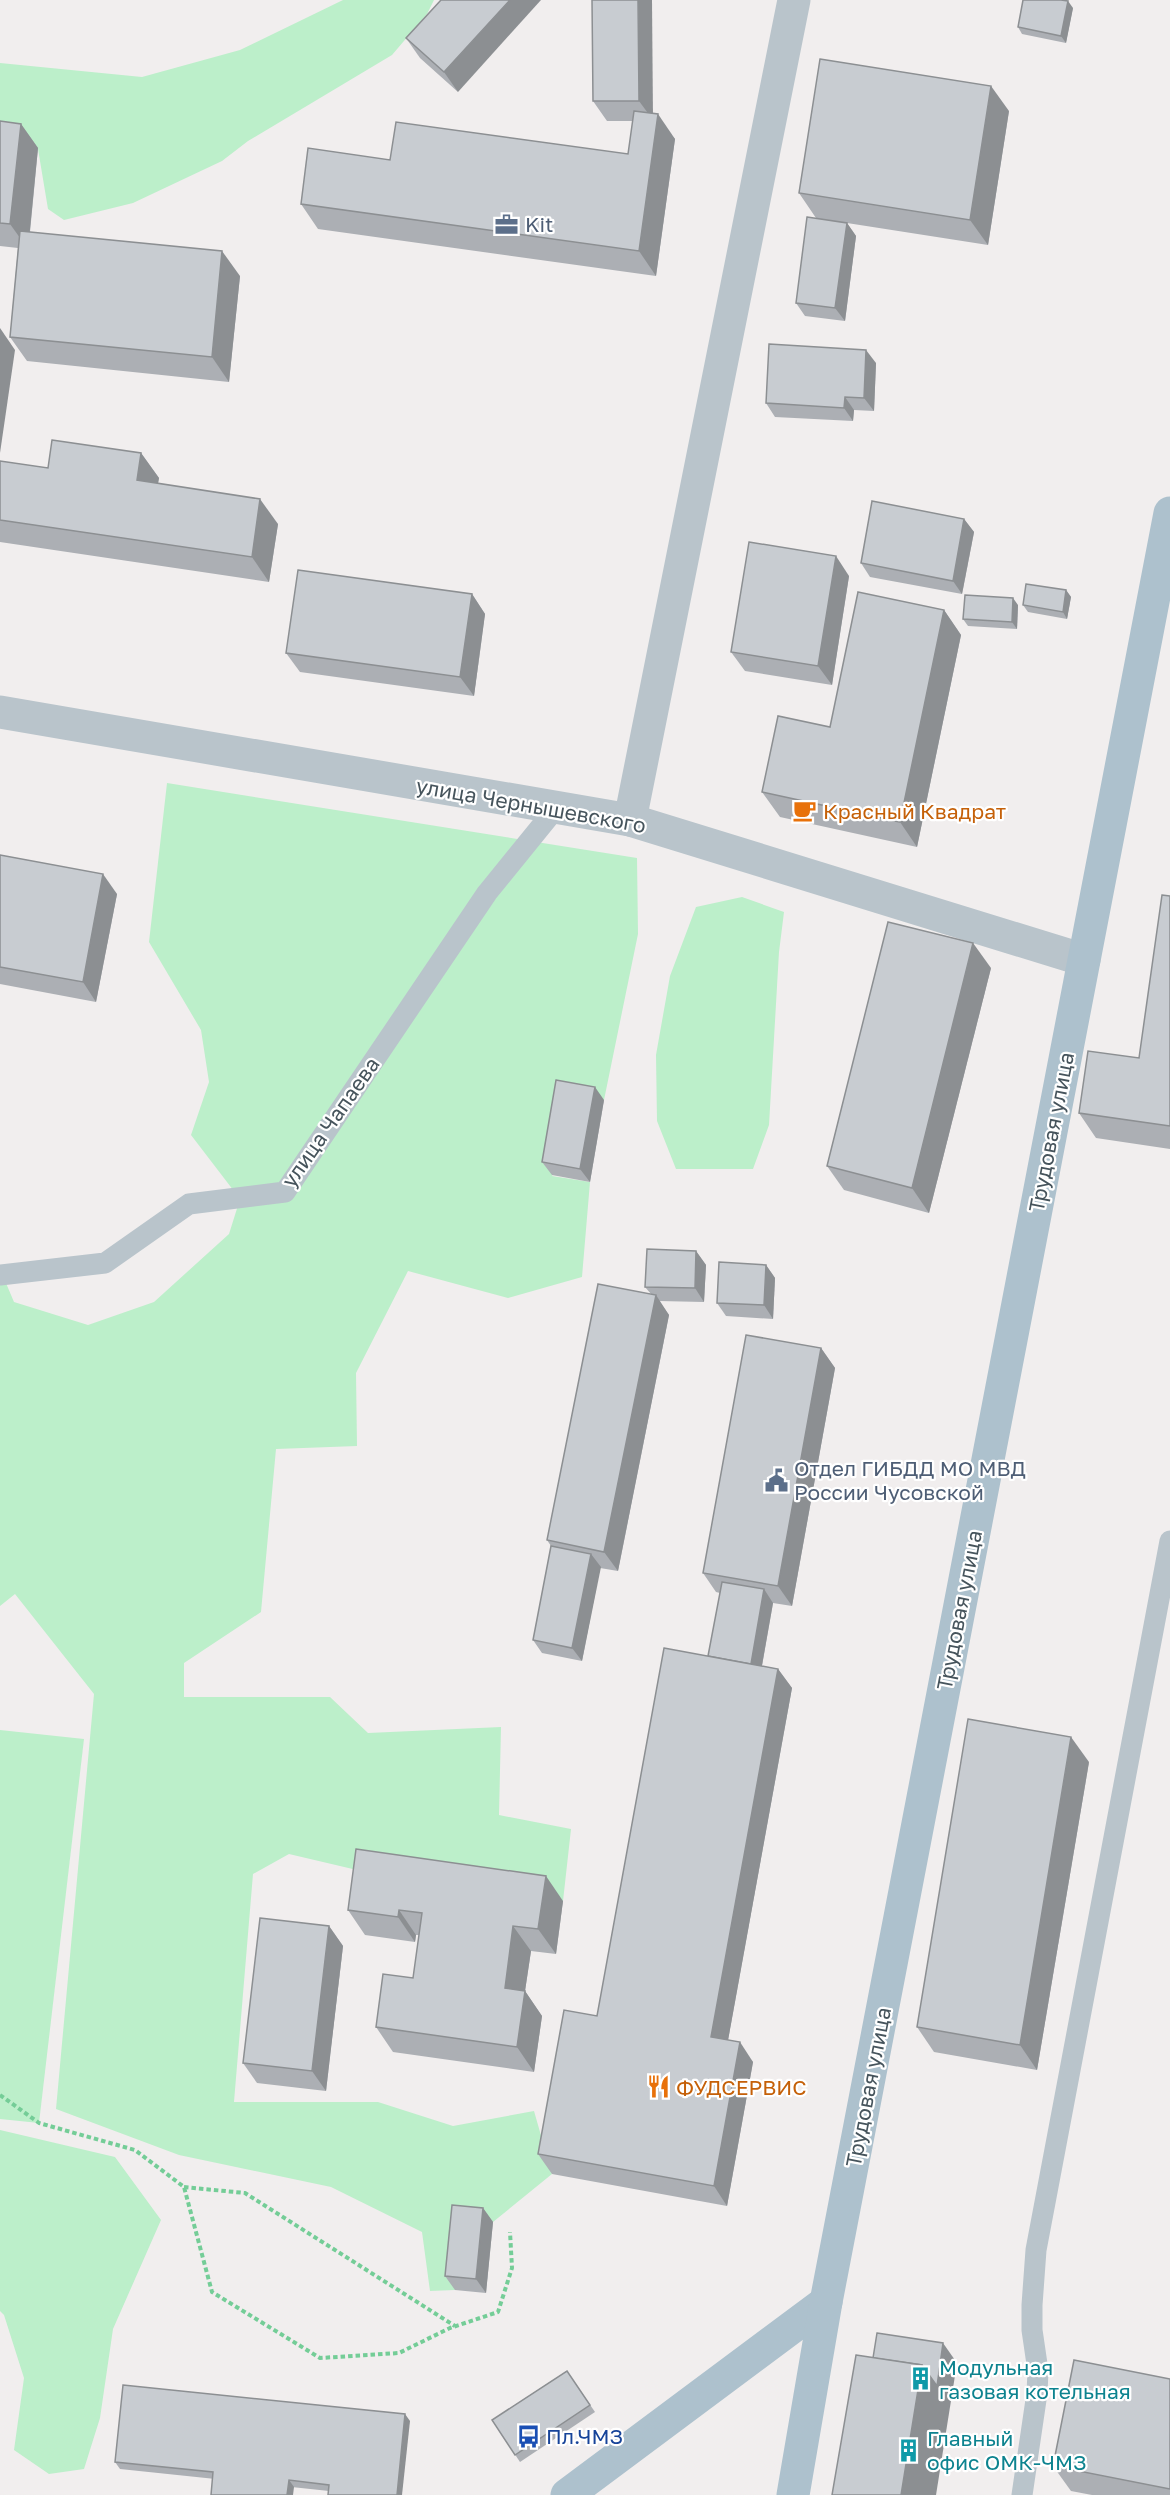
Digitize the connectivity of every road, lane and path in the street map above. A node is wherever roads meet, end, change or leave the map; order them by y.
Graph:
1 (794, 0) edge
2 (1170, 513) edge
3 (0, 712) edge
4 (556, 808) junction
5 (630, 820) junction
6 (1084, 960) junction
7 (0, 1275) edge
8 (1170, 1541) edge
9 (0, 2095) edge
10 (184, 2187) junction
11 (510, 2232) dead end
12 (826, 2302) junction
13 (454, 2326) junction
14 (567, 2495) edge
15 (793, 2495) edge
16 (1022, 2495) edge

1 - 5 street
2 - 6 main road, Трудовая улица
3 - 4 street, улица Чернышевского
4 - 5 street, улица Чернышевского
4 - 7 lane, улица Чапаева
5 - 6 street, улица Чернышевского
6 - 12 main road, Трудовая улица
8 - 16 lane
9 - 10 path
10 - 13 path
10 - 13 path
11 - 13 path
12 - 14 main road
12 - 15 main road, Трудовая улица

